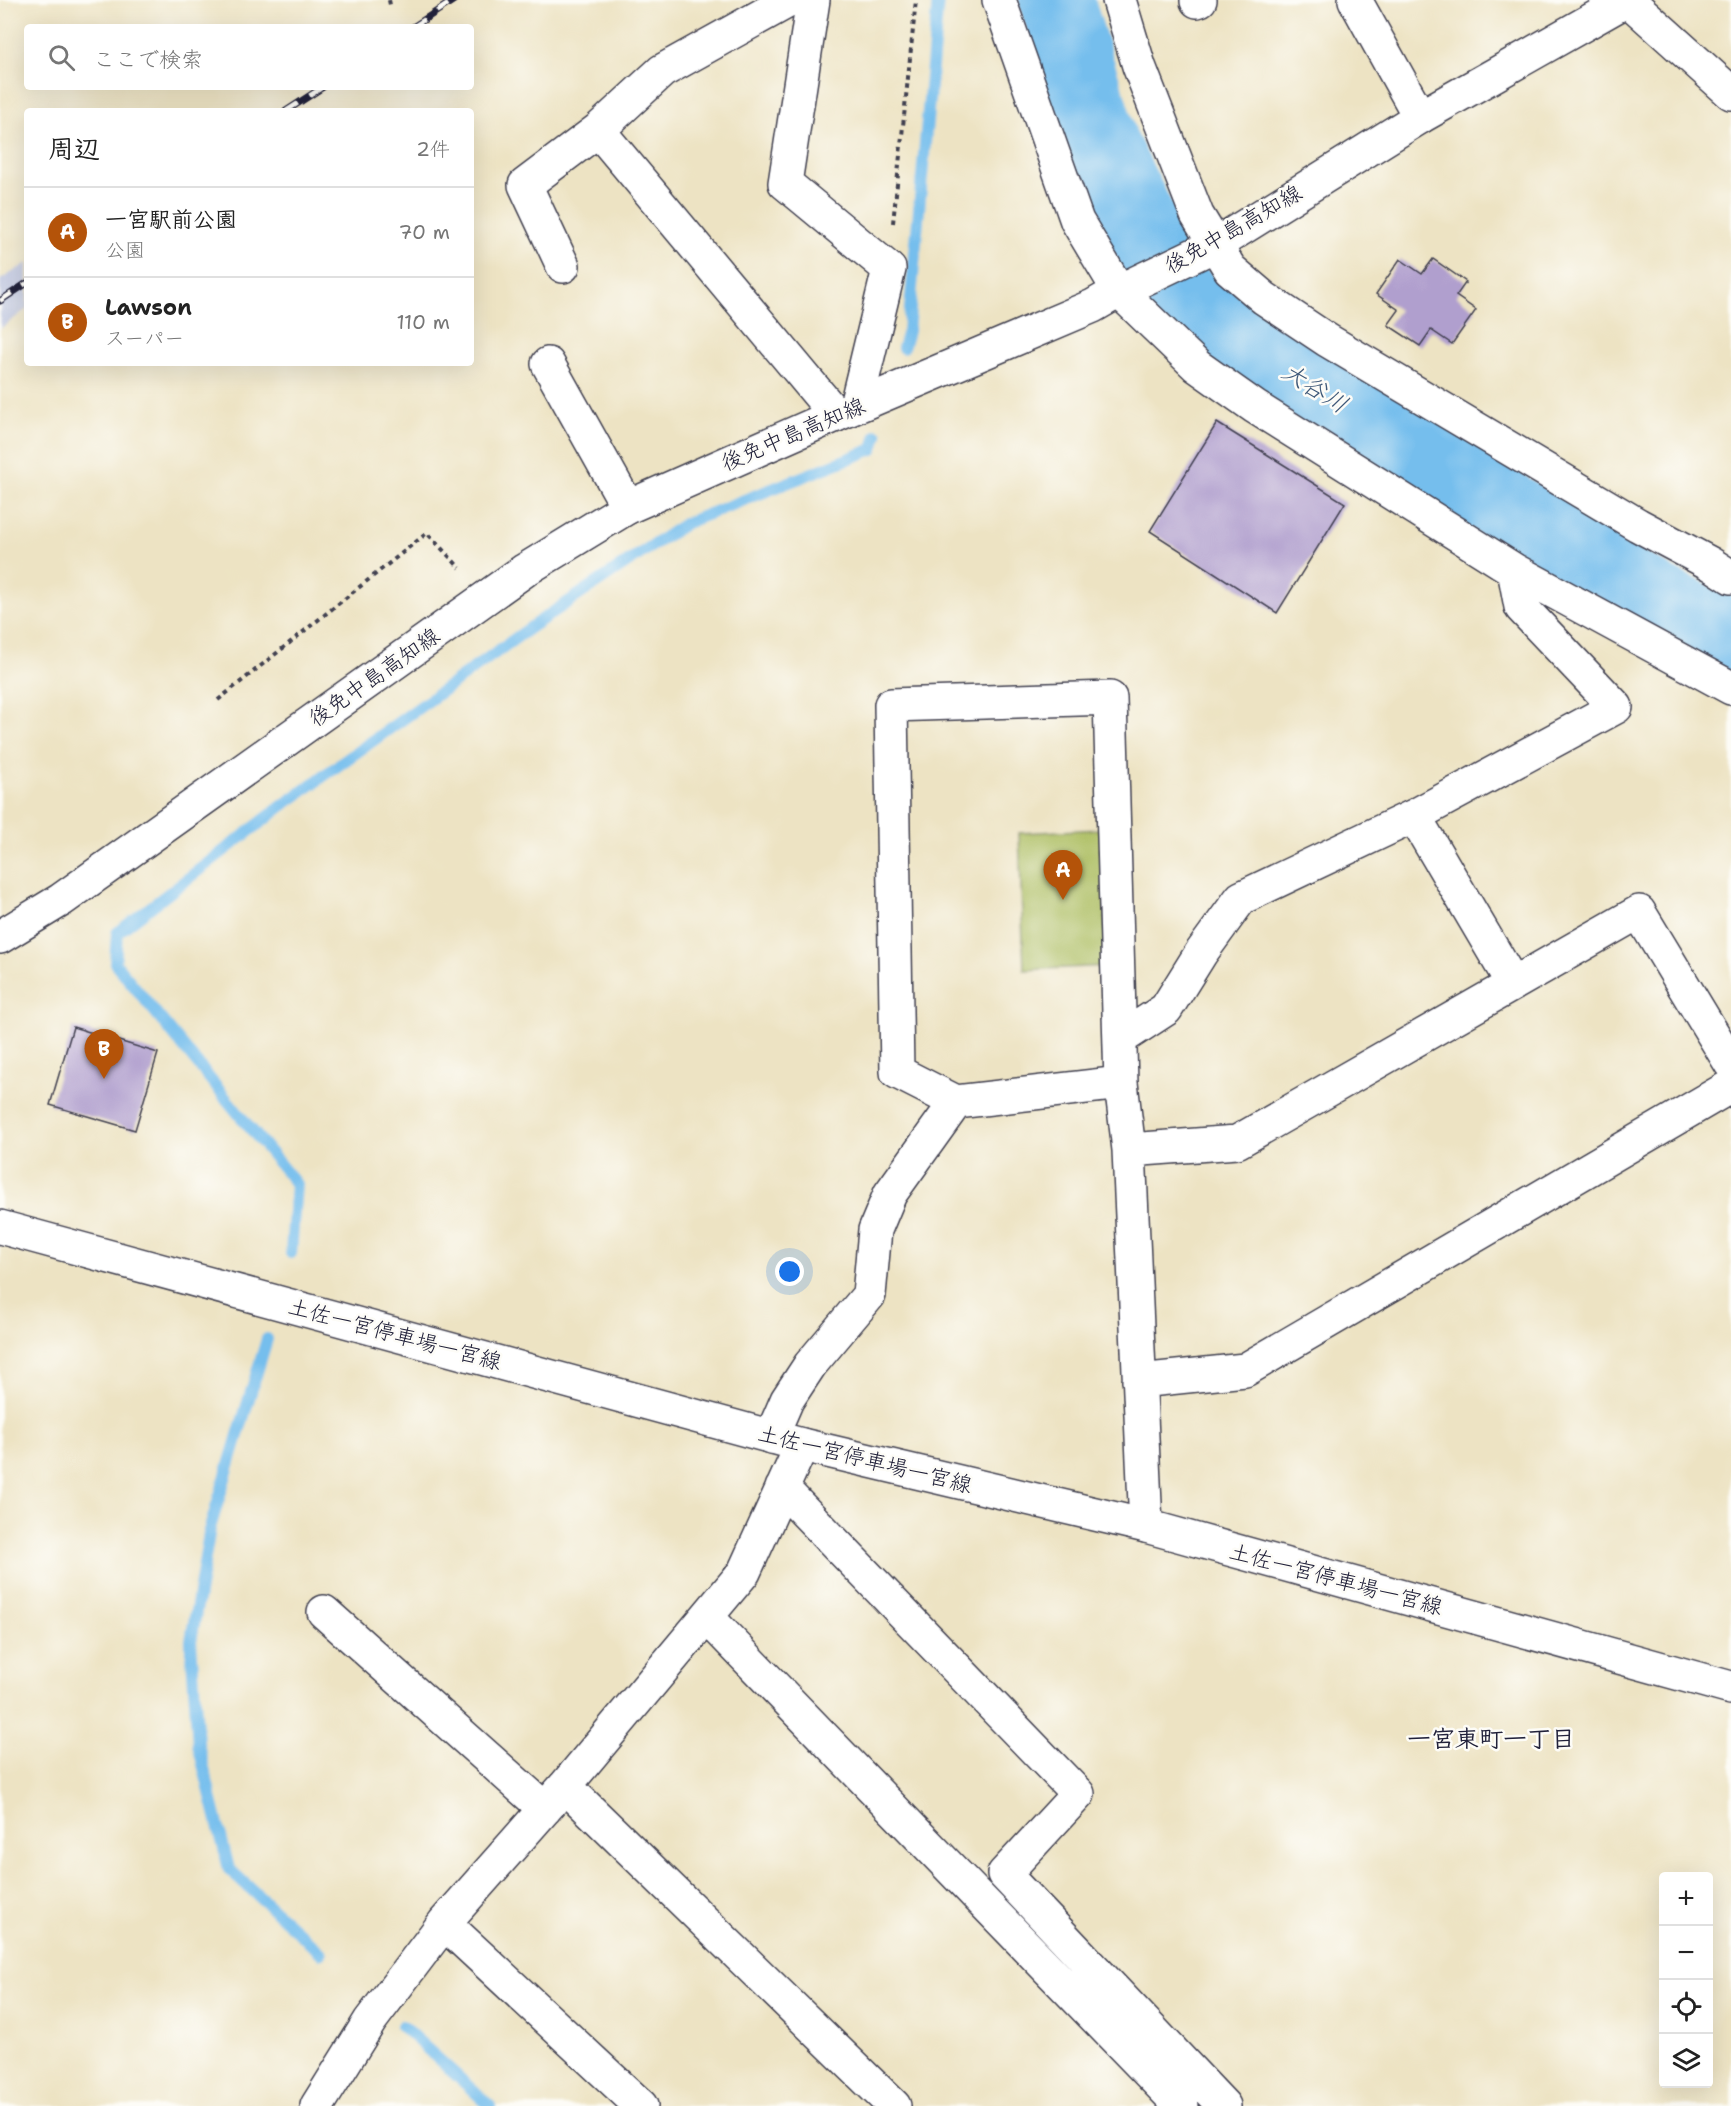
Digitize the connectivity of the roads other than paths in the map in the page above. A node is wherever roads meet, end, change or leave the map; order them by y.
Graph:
1 (790, 0) edge
2 (813, 0) edge
3 (999, 0) edge
4 (1119, 0) edge
5 (1355, 0) edge
6 (1628, 0) edge
7 (1731, 93) edge
8 (1420, 117) junction
9 (598, 130) junction
10 (1205, 250) junction
11 (564, 266) dead end
12 (1119, 291) junction
13 (548, 364) dead end
14 (846, 411) junction
15 (628, 507) junction
16 (1514, 570) junction
17 (1731, 577) edge
18 (1731, 688) edge
19 (1414, 816) junction
20 (0, 937) edge
21 (1513, 984) junction
22 (1120, 1039) junction
23 (1731, 1065) edge
24 (1121, 1083) junction
25 (1731, 1086) edge
26 (956, 1102) junction
27 (1129, 1150) junction
28 (0, 1227) edge
29 (1139, 1381) junction
30 (786, 1441) junction
31 (782, 1488) junction
32 (1146, 1527) junction
33 (324, 1612) dead end
34 (707, 1617) junction
35 (1731, 1688) edge
36 (555, 1798) junction
37 (444, 1923) junction
38 (317, 2106) edge
39 (641, 2106) edge
40 (894, 2106) edge
41 (1181, 2106) edge
42 (1224, 2106) edge

1 - 9 street
2 - 14 street
3 - 12 street
4 - 10 street
5 - 8 street
6 - 7 street
6 - 8 street, 後免中島高知線
8 - 10 street, 後免中島高知線
9 - 11 street
9 - 14 street
10 - 12 street, 後免中島高知線
10 - 17 street
12 - 14 street, 後免中島高知線
12 - 16 street
13 - 15 street
14 - 15 street, 後免中島高知線
15 - 20 street, 後免中島高知線
16 - 18 street
16 - 19 street
19 - 21 street
19 - 22 street
21 - 23 street
21 - 27 street
22 - 24 street
22 - 26 street
24 - 26 street
24 - 27 street
25 - 29 street
26 - 30 street
27 - 29 street
28 - 30 street, 土佐一宮停車場一宮線
29 - 32 street
30 - 31 street
30 - 32 street, 土佐一宮停車場一宮線
31 - 34 street
31 - 42 street
32 - 35 street, 土佐一宮停車場一宮線
33 - 36 street
34 - 36 street
34 - 41 street
36 - 37 street
36 - 40 street
37 - 38 street
37 - 39 street

